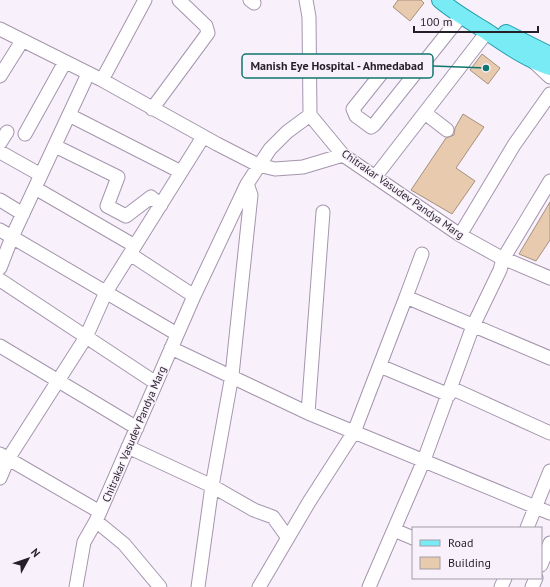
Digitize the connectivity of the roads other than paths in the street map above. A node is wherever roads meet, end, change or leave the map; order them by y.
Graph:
1 (145, 0) edge
2 (179, 0) edge
3 (306, 0) edge
4 (440, 0) edge
5 (454, 0) edge
6 (461, 16) junction
7 (0, 29) edge
8 (487, 32) junction
9 (22, 41) junction
10 (543, 54) edge
11 (65, 62) junction
12 (550, 67) edge
13 (385, 69) dead end
14 (88, 74) junction
15 (0, 76) edge
16 (550, 77) edge
17 (102, 80) junction
18 (550, 94) edge
19 (152, 109) junction
20 (425, 113) junction
21 (69, 114) junction
22 (310, 115) junction
23 (447, 130) dead end
24 (7, 132) dead end
25 (24, 134) dead end
26 (203, 137) junction
27 (0, 144) edge
28 (54, 146) junction
29 (0, 152) edge
30 (343, 155) junction
31 (258, 165) junction
32 (181, 172) junction
33 (41, 175) junction
34 (375, 177) junction
35 (550, 181) edge
36 (247, 184) junction
37 (35, 188) junction
38 (0, 200) edge
39 (161, 205) junction
40 (323, 212) dead end
41 (23, 214) junction
42 (0, 230) edge
43 (460, 235) junction
44 (12, 237) junction
45 (133, 250) junction
46 (422, 254) dead end
47 (503, 259) junction
48 (0, 268) edge
49 (550, 278) edge
50 (0, 280) edge
51 (106, 292) junction
52 (194, 296) junction
53 (406, 297) junction
54 (474, 326) junction
55 (178, 334) junction
56 (86, 337) junction
57 (0, 346) edge
58 (172, 348) junction
59 (550, 358) edge
60 (380, 366) junction
61 (232, 375) junction
62 (57, 382) junction
63 (156, 383) junction
64 (450, 391) junction
65 (308, 413) junction
66 (136, 428) junction
67 (354, 432) junction
68 (550, 433) edge
69 (128, 447) junction
70 (4, 456) edge
71 (424, 460) junction
72 (550, 471) edge
73 (0, 478) edge
74 (212, 486) junction
75 (536, 507) junction
76 (550, 513) edge
77 (98, 516) junction
78 (527, 527) edge
79 (394, 530) junction
80 (288, 538) junction
81 (412, 538) edge
82 (550, 543) edge
83 (542, 563) edge
84 (76, 587) edge
85 (160, 587) edge
86 (198, 587) edge
87 (259, 587) edge
88 (369, 587) edge

1 - 17 street
2 - 19 street
3 - 22 street
4 - 6 main road
5 - 10 main road
6 - 8 main road
6 - 13 street
7 - 9 street
8 - 10 main road
8 - 20 street
9 - 11 street
9 - 15 street
10 - 12 main road
10 - 16 street
11 - 14 street
11 - 25 street
14 - 17 street
14 - 21 street
17 - 19 street
18 - 43 street
19 - 26 street
20 - 23 street
20 - 34 street
21 - 28 street
21 - 32 street
22 - 30 street, Chitrakar Vasudev Pandya Marg
22 - 31 street, Chitrakar Vasudev Pandya Marg
24 - 27 street
26 - 31 street
26 - 32 street
28 - 33 street
28 - 39 street
29 - 33 street
30 - 31 street
30 - 34 street, Chitrakar Vasudev Pandya Marg
31 - 36 street, Chitrakar Vasudev Pandya Marg
32 - 39 street
33 - 37 street
34 - 43 street, Chitrakar Vasudev Pandya Marg
35 - 47 street
36 - 52 street, Chitrakar Vasudev Pandya Marg
36 - 61 street
37 - 41 street
37 - 45 street
38 - 41 street
39 - 45 street
40 - 65 street
41 - 44 street
42 - 44 street
43 - 47 street, Chitrakar Vasudev Pandya Marg
44 - 48 street
44 - 51 street
45 - 51 street
45 - 52 street
46 - 53 street
47 - 49 street, Chitrakar Vasudev Pandya Marg
47 - 54 street
50 - 56 street
51 - 55 street
51 - 56 street
52 - 55 street, Chitrakar Vasudev Pandya Marg
53 - 54 street
53 - 60 street
54 - 59 street
54 - 64 street
55 - 58 street, Chitrakar Vasudev Pandya Marg
56 - 62 street
56 - 63 street
57 - 62 street
58 - 61 street
58 - 63 street, Chitrakar Vasudev Pandya Marg
60 - 64 street
60 - 67 street
61 - 65 street
61 - 74 street
62 - 66 street
62 - 70 street
63 - 66 street, Chitrakar Vasudev Pandya Marg
64 - 68 street
64 - 71 street
65 - 67 street
66 - 69 street, Chitrakar Vasudev Pandya Marg
67 - 71 street
67 - 80 street
69 - 74 street
69 - 77 street, Chitrakar Vasudev Pandya Marg
70 - 73 street
70 - 77 street
71 - 75 street
71 - 79 street
72 - 75 street
74 - 80 street
74 - 86 street
75 - 76 street
75 - 78 street
77 - 84 street, Chitrakar Vasudev Pandya Marg
77 - 85 street
79 - 81 street
79 - 88 street
80 - 87 street
82 - 83 street

